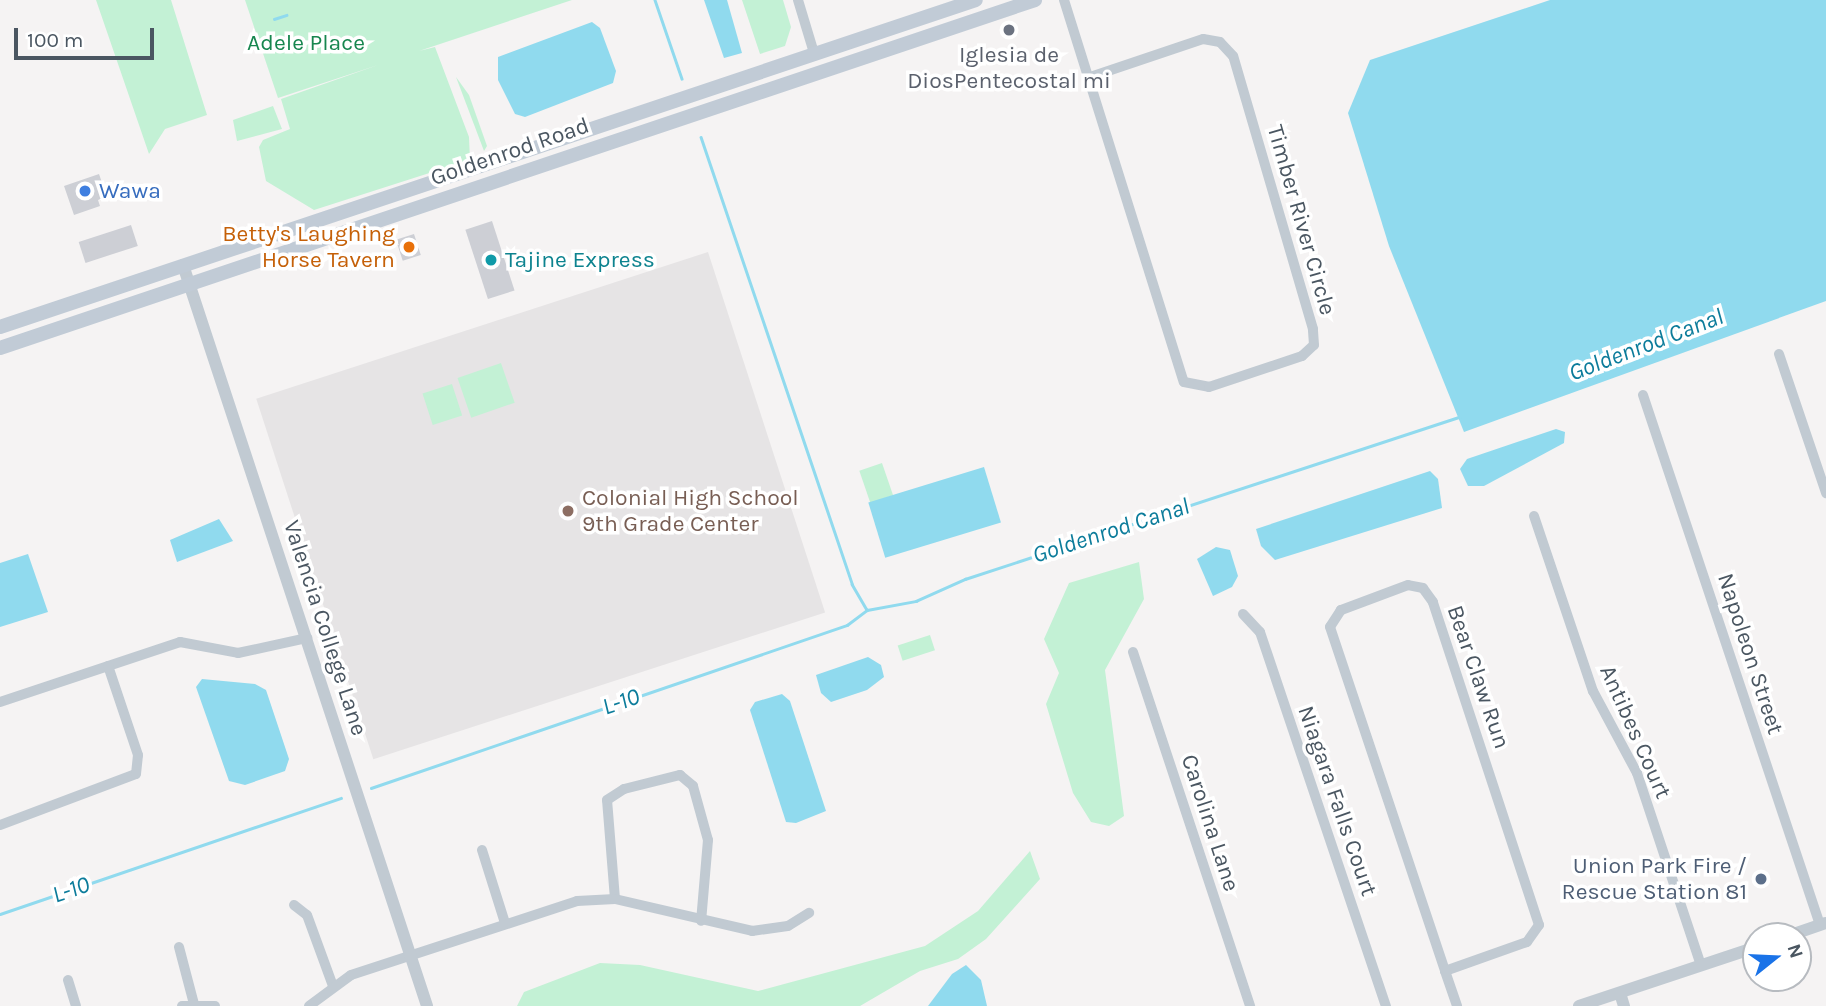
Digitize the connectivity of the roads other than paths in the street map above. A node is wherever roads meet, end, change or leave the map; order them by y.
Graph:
1 (798, 0) edge
2 (976, 0) edge
3 (1035, 0) edge
4 (1064, 0) edge
5 (841, 45) junction
6 (814, 53) junction
7 (823, 72) junction
8 (1090, 77) junction
9 (789, 83) junction
10 (513, 156) junction
11 (498, 181) junction
12 (183, 265) junction
13 (189, 283) junction
14 (0, 327) edge
15 (0, 348) edge
16 (1779, 354) dead end
17 (1643, 395) dead end
18 (1826, 493) edge
19 (1534, 516) dead end
20 (1243, 614) dead end
21 (307, 638) junction
22 (1133, 652) dead end
23 (108, 666) junction
24 (0, 702) edge
25 (0, 825) edge
26 (482, 850) dead end
27 (615, 899) junction
28 (294, 905) dead end
29 (809, 913) dead end
30 (701, 921) junction
31 (505, 923) junction
32 (1823, 924) edge
33 (179, 947) dead end
34 (1742, 952) edge
35 (410, 956) junction
36 (1700, 965) junction
37 (1445, 971) junction
38 (68, 980) dead end
39 (333, 986) junction
40 (1619, 993) junction
41 (194, 1004) junction
42 (76, 1006) edge
43 (182, 1006) edge
44 (215, 1006) edge
45 (309, 1006) edge
46 (426, 1006) edge
47 (1250, 1006) edge
48 (1386, 1006) edge
49 (1457, 1006) edge
50 (1578, 1006) edge
51 (1624, 1006) edge

1 - 6 street
2 - 5 main road, Goldenrod Road
3 - 7 main road, Goldenrod Road
4 - 8 street, Timber River Circle
5 - 6 main road, Goldenrod Road
5 - 7 main road
6 - 9 main road
6 - 10 main road, Goldenrod Road
7 - 9 main road, Goldenrod Road
8 - 8 street, Timber River Circle
9 - 11 main road, Goldenrod Road
10 - 11 main road
10 - 12 main road, Goldenrod Road
11 - 13 main road, Goldenrod Road
12 - 13 street, Valencia College Lane
12 - 14 main road, Goldenrod Road
13 - 15 main road, Goldenrod Road
13 - 21 street, Valencia College Lane
16 - 18 street
17 - 32 street, Napoleon Street
19 - 36 street, Antibes Court
20 - 48 street, Niagara Falls Court
21 - 23 street
21 - 35 street, Valencia College Lane
22 - 47 street, Carolina Lane
23 - 24 street
23 - 25 street
26 - 31 street
27 - 30 street
27 - 30 street
27 - 31 street
28 - 39 street
29 - 30 street
31 - 35 street
33 - 41 street
34 - 36 street
35 - 39 street
35 - 46 street, Valencia College Lane
36 - 40 street
37 - 37 street, Bear Claw Run
37 - 49 street, Bear Claw Run
38 - 42 street
39 - 45 street
40 - 50 street
40 - 51 street
41 - 43 street
41 - 44 street

